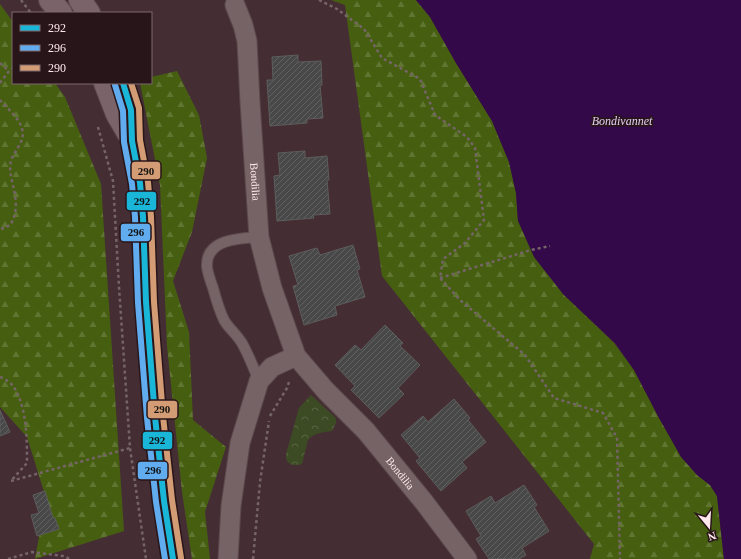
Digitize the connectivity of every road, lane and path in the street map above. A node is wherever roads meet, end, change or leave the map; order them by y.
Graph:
1 (21, 0) edge
2 (50, 0) edge
3 (80, 0) edge
4 (319, 0) edge
5 (235, 5) dead end
6 (30, 12) edge
7 (60, 12) edge
8 (88, 12) edge
9 (0, 63) edge
10 (12, 69) edge
11 (9, 71) junction
12 (0, 83) edge
13 (105, 84) edge
14 (127, 85) edge
15 (0, 100) edge
16 (97, 124) dead end
17 (132, 141) junction
18 (0, 229) edge
19 (259, 237) junction
20 (550, 246) dead end
21 (440, 278) junction
22 (296, 356) junction
23 (0, 377) edge
24 (259, 381) junction
25 (130, 448) junction
26 (8, 559) edge
27 (70, 559) edge
28 (146, 559) edge
29 (173, 559) edge
30 (228, 559) edge
31 (253, 559) edge
32 (467, 559) edge
33 (620, 559) edge

1 - 6 path
2 - 7 main road
3 - 8 main road
4 - 21 path
5 - 19 street, Bondilia
9 - 11 path
10 - 11 path
11 - 12 path
13 - 17 main road
14 - 17 main road
15 - 18 path
16 - 25 path
17 - 29 main road
19 - 22 street, Bondilia
19 - 24 lane
20 - 21 path
21 - 33 path
22 - 24 street
22 - 31 path
22 - 32 street, Bondilia
23 - 25 path
24 - 30 street
25 - 28 path
26 - 27 path

